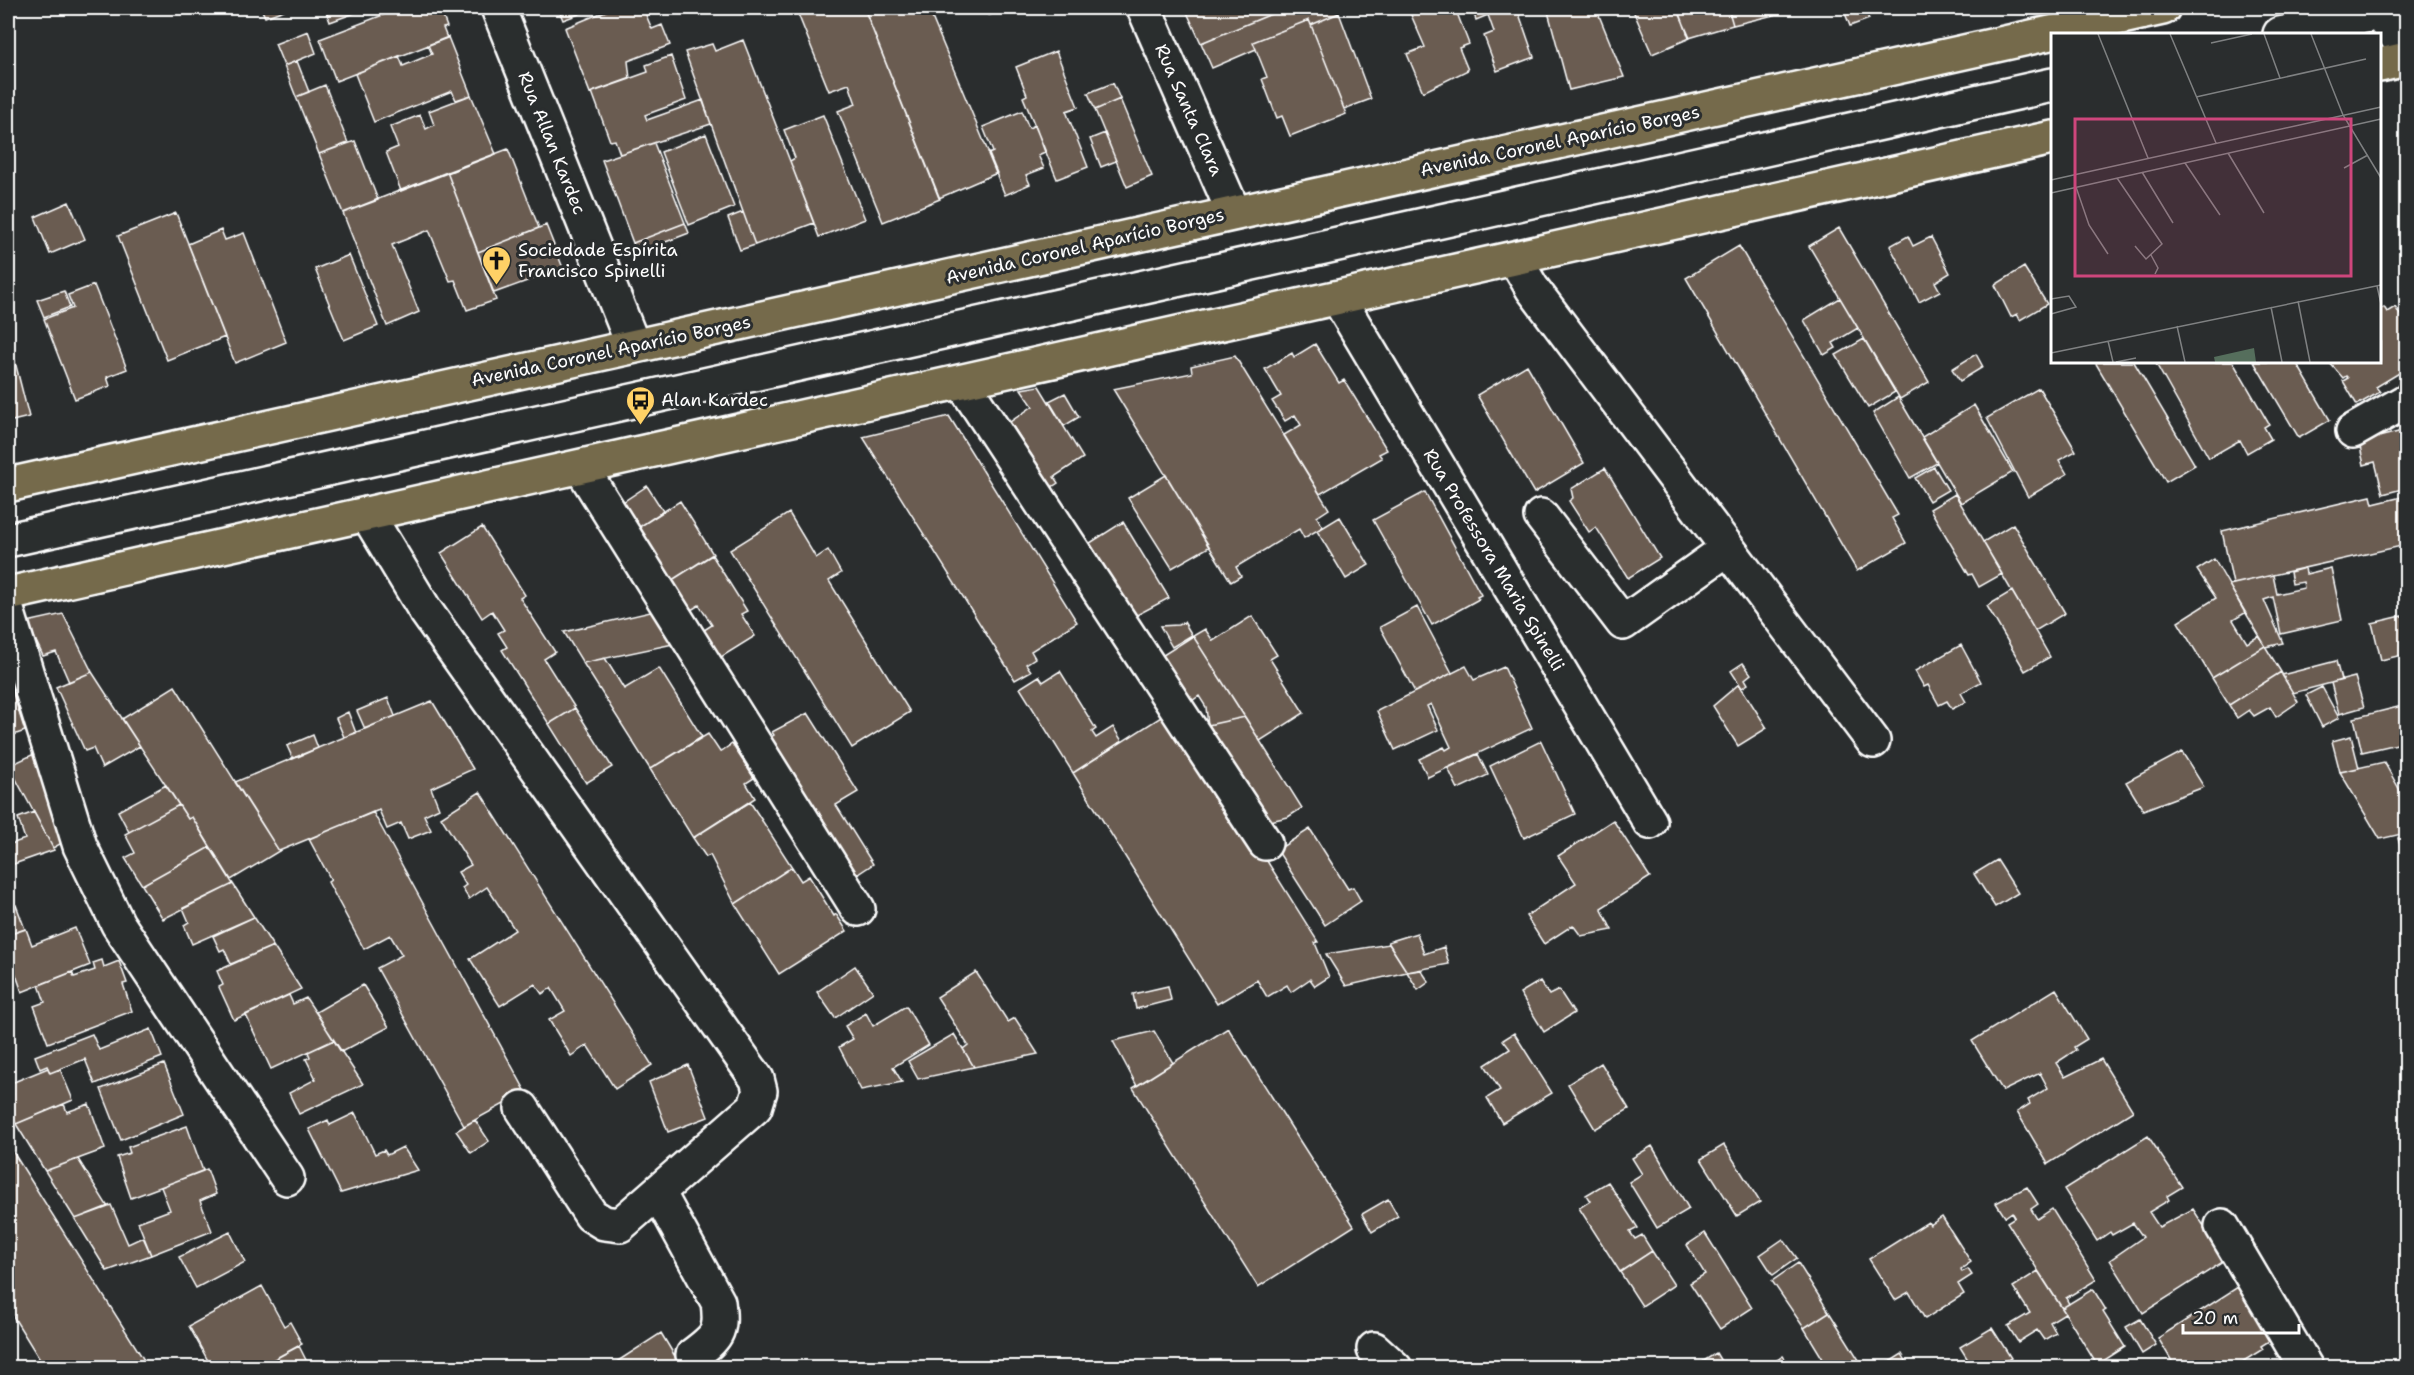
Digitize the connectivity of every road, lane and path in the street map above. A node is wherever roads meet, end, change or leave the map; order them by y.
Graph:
1 (498, 8) edge
2 (1144, 8) edge
3 (2163, 8) edge
4 (2385, 9) edge
5 (2284, 33) edge
6 (2406, 48) edge
7 (2406, 59) edge
8 (2381, 65) edge
9 (2051, 85) edge
10 (2051, 138) edge
11 (1234, 213) junction
12 (1515, 259) junction
13 (1338, 298) junction
14 (633, 345) junction
15 (962, 382) junction
16 (2406, 400) edge
17 (2353, 431) dead end
18 (581, 467) junction
19 (8, 485) edge
20 (367, 514) junction
21 (1541, 516) dead end
22 (8, 540) edge
23 (1727, 549) junction
24 (8, 594) edge
25 (8, 613) edge
26 (1873, 741) dead end
27 (1650, 822) dead end
28 (1265, 843) dead end
29 (858, 909) dead end
30 (522, 1108) dead end
31 (288, 1178) dead end
32 (658, 1192) junction
33 (2222, 1226) dead end
34 (693, 1355) dead end
35 (2306, 1368) edge

1 - 14 street, Rua Allan Kardec
2 - 11 street, Rua Santa Clara
3 - 11 main road, Avenida Coronel Aparício Borges
4 - 5 street
4 - 6 street
7 - 8 main road
9 - 22 street
10 - 12 main road
11 - 14 main road, Avenida Coronel Aparício Borges
12 - 13 main road
12 - 23 street
13 - 15 main road
13 - 27 street, Rua Professora Maria Spinelli
14 - 19 main road, Avenida Coronel Aparício Borges
15 - 18 main road
15 - 28 street
16 - 17 street
18 - 20 main road
18 - 29 street
20 - 24 main road
20 - 32 street
21 - 23 street
23 - 26 street
25 - 31 street
30 - 32 street
32 - 34 street
33 - 35 street

